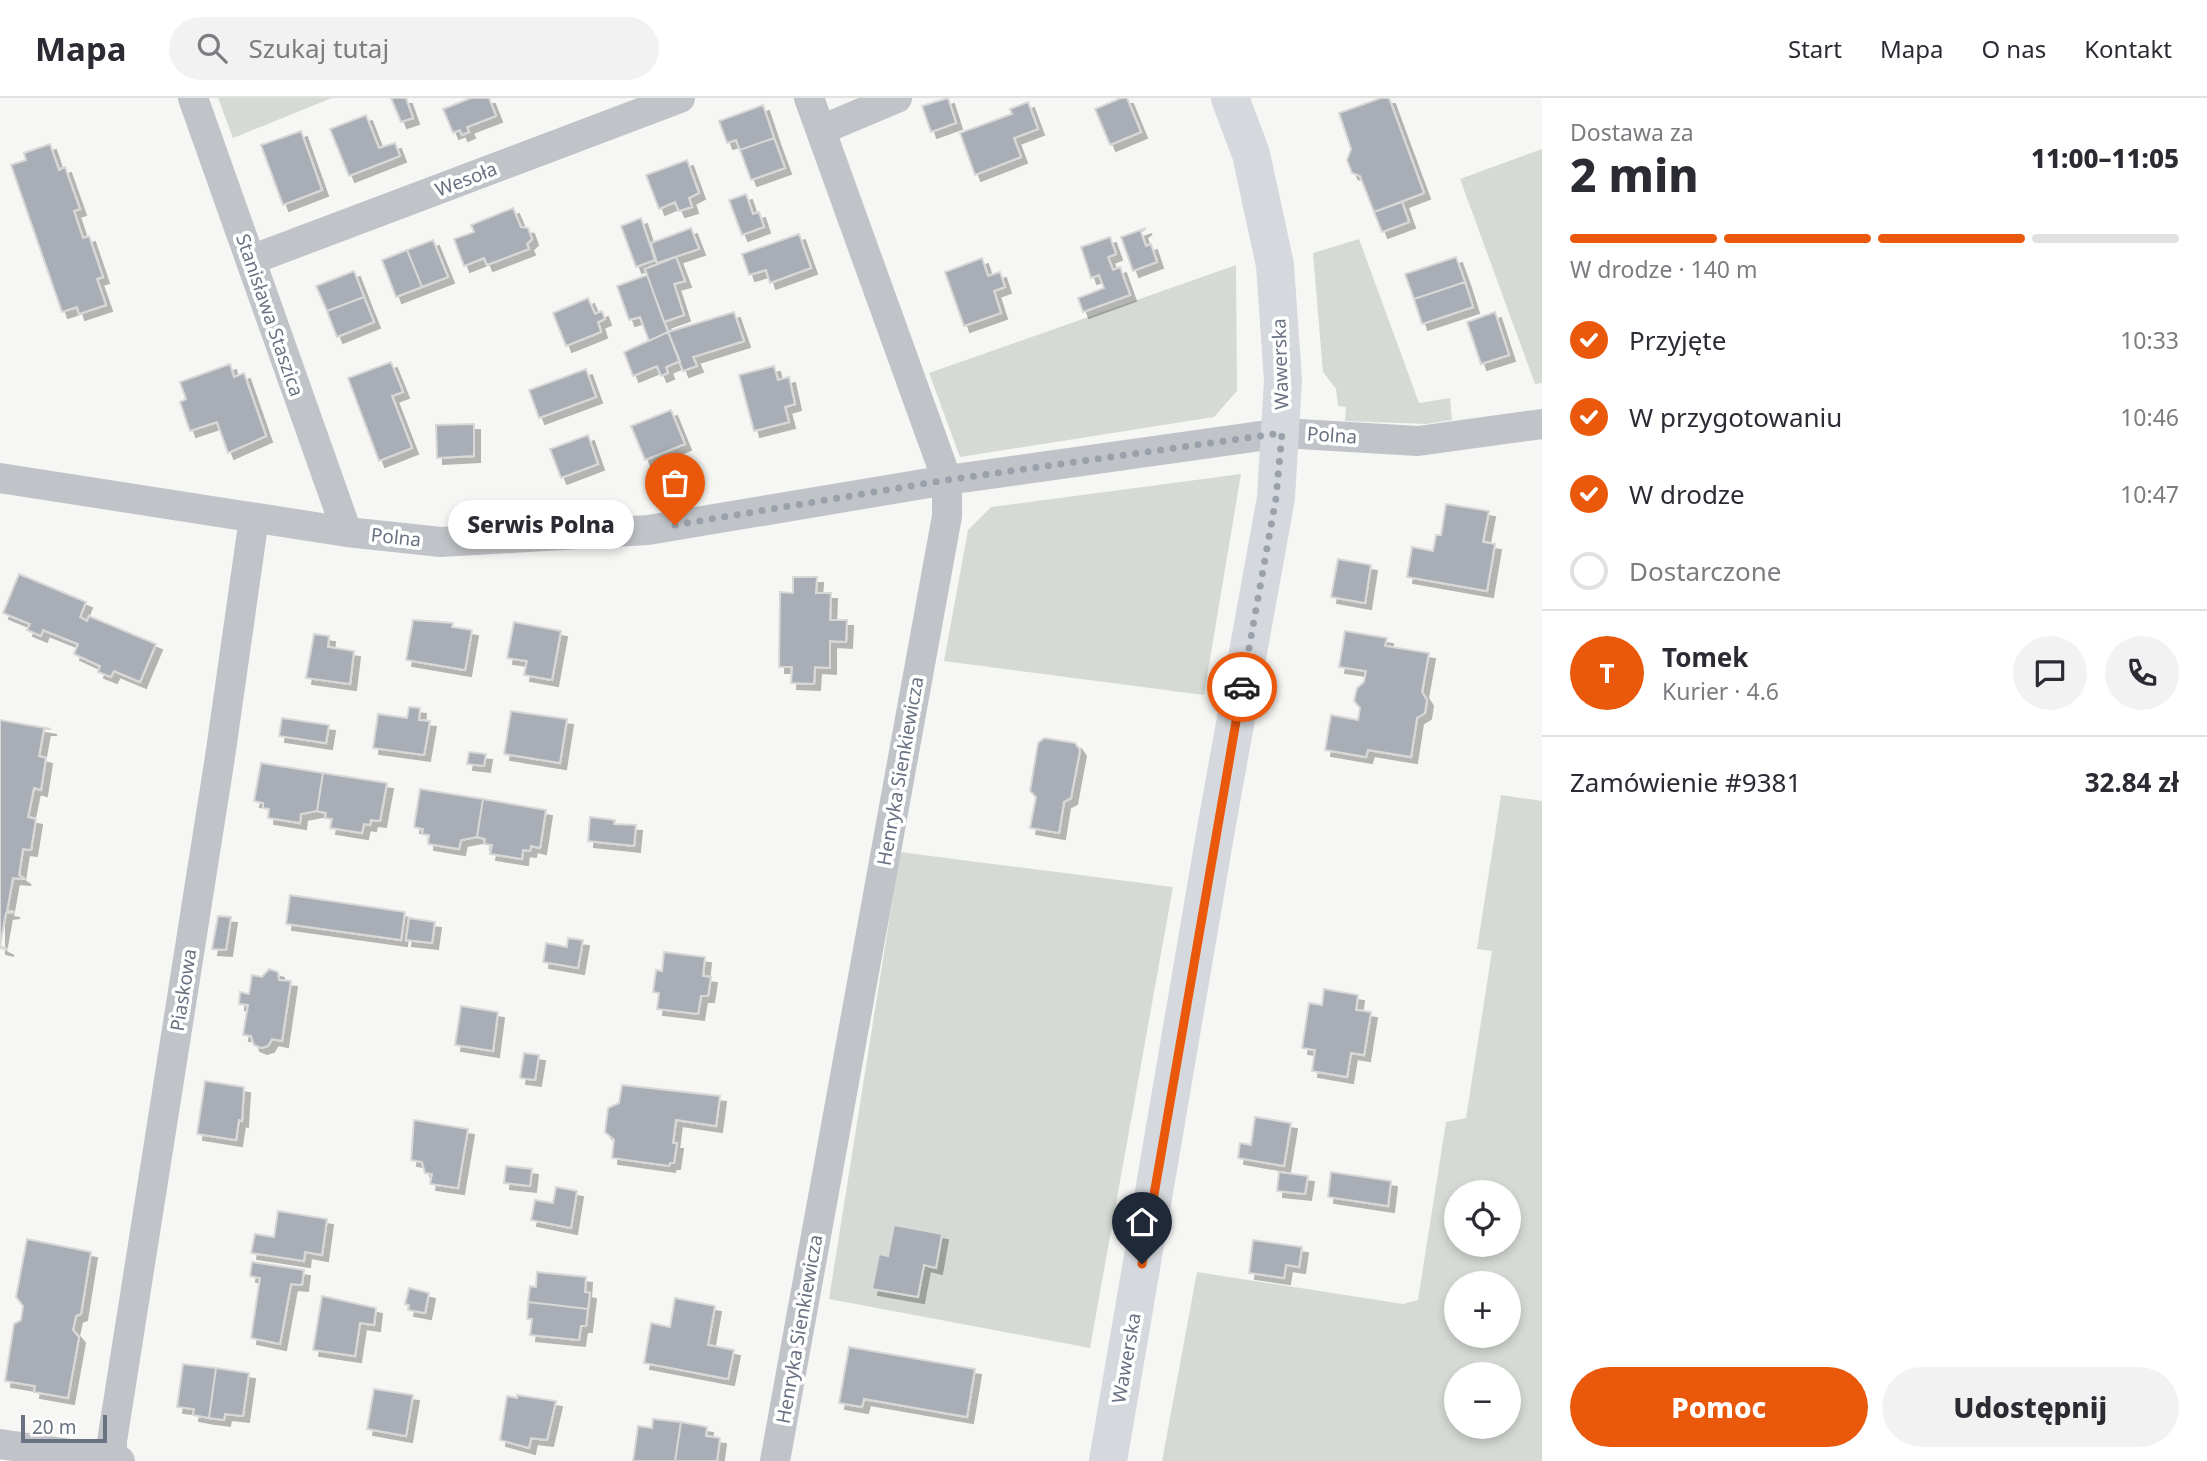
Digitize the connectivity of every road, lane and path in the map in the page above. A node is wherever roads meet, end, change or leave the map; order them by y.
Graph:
1 (193, 98) edge
2 (680, 98) edge
3 (809, 98) edge
4 (897, 98) edge
5 (1230, 98) edge
6 (821, 130) junction
7 (251, 260) junction
8 (1542, 424) edge
9 (1282, 433) junction
10 (0, 478) edge
11 (947, 480) junction
12 (254, 518) junction
13 (347, 532) junction
14 (0, 1444) edge
15 (115, 1461) edge
16 (775, 1461) edge
17 (1108, 1461) edge

1 - 7 street, Stanisława Staszica
2 - 7 street, Wesoła
3 - 6 street, Henryka Sienkiewicza
4 - 6 street
5 - 9 street, Wawerska
6 - 11 street, Henryka Sienkiewicza
7 - 13 street, Stanisława Staszica
8 - 9 street, Polna
9 - 11 street, Polna
9 - 17 street, Wawerska
10 - 12 street, Polna
11 - 13 street, Polna
11 - 16 street, Henryka Sienkiewicza
12 - 13 street, Polna
12 - 15 street, Piaskowa
14 - 15 street

